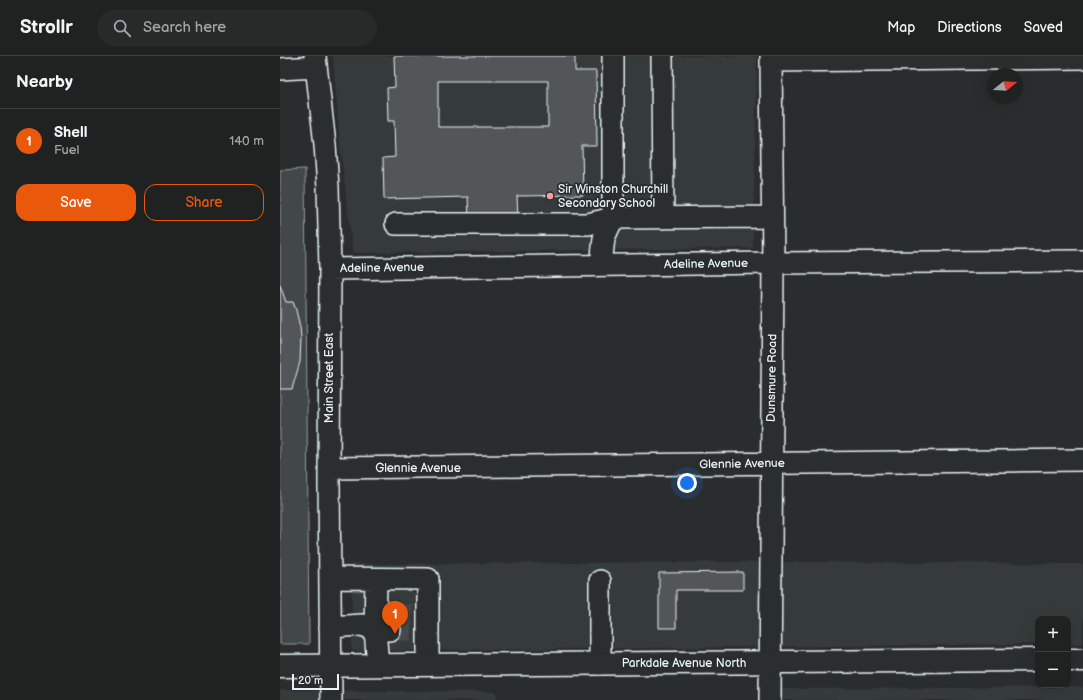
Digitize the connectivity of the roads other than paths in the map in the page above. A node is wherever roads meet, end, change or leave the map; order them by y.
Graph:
1 (613, 56) edge
2 (662, 56) edge
3 (771, 58) edge
4 (1083, 58) edge
5 (315, 62) edge
6 (280, 69) edge
7 (772, 217) junction
8 (613, 218) junction
9 (663, 218) junction
10 (396, 224) dead end
11 (1083, 261) edge
12 (773, 263) junction
13 (601, 265) junction
14 (330, 269) junction
15 (1083, 460) edge
16 (771, 464) junction
17 (330, 468) junction
18 (330, 578) junction
19 (376, 579) junction
20 (600, 581) dead end
21 (383, 616) junction
22 (330, 627) junction
23 (1035, 660) edge
24 (1071, 660) edge
25 (1083, 660) edge
26 (770, 662) junction
27 (600, 664) junction
28 (378, 665) junction
29 (428, 665) junction
30 (280, 666) edge
31 (330, 666) junction
32 (331, 700) edge
33 (770, 700) edge

1 - 8 street
2 - 9 street
3 - 4 street
3 - 7 street, Dunsmure Road
5 - 6 street
5 - 14 street, Main Street East
7 - 9 street
7 - 12 street, Dunsmure Road
8 - 9 street
8 - 10 street
8 - 13 street
11 - 12 street, Adeline Avenue
12 - 13 street, Adeline Avenue
12 - 16 street, Dunsmure Road
13 - 14 street, Adeline Avenue
14 - 17 street, Main Street East
15 - 16 street, Glennie Avenue
16 - 17 street, Glennie Avenue
16 - 26 street, Dunsmure Road
17 - 18 street, Main Street East
18 - 19 street
18 - 22 street, Main Street East
19 - 21 street
19 - 29 street
20 - 27 street
21 - 22 street
21 - 28 street
22 - 31 street, Main Street East
23 - 26 main road, Parkdale Avenue North
24 - 25 main road
26 - 27 main road, Parkdale Avenue North
26 - 33 street, Dunsmure Road
27 - 29 main road, Parkdale Avenue North
28 - 29 main road, Parkdale Avenue North
28 - 31 main road, Parkdale Avenue North
30 - 31 main road, Parkdale Avenue North
31 - 32 street, Main Street East

